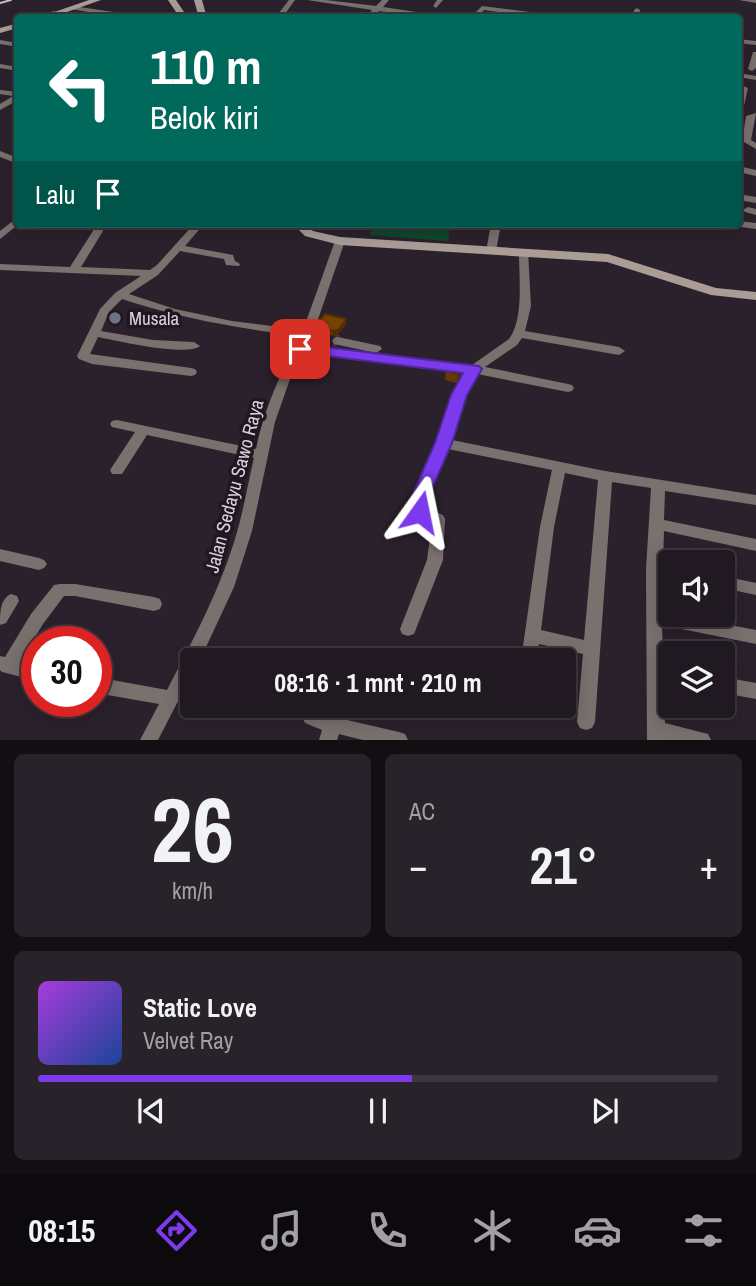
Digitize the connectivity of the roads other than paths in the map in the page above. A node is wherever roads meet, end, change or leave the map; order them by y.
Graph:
1 (97, 0) edge
2 (292, 0) edge
3 (316, 0) edge
4 (386, 0) edge
5 (742, 0) edge
6 (756, 1) edge
7 (73, 8) junction
8 (378, 9) junction
9 (53, 13) joint
10 (57, 14) edge
11 (111, 14) edge
12 (281, 14) edge
13 (373, 14) edge
14 (401, 14) edge
15 (476, 14) edge
16 (529, 14) edge
17 (756, 54) edge
18 (754, 74) edge
19 (756, 116) edge
20 (756, 146) edge
21 (97, 228) edge
22 (196, 228) edge
23 (303, 228) edge
24 (495, 228) edge
25 (340, 241) junction
26 (179, 248) junction
27 (491, 251) junction
28 (524, 253) junction
29 (235, 264) dead end
30 (0, 267) edge
31 (74, 269) junction
32 (154, 272) junction
33 (119, 295) junction
34 (756, 296) edge
35 (94, 333) junction
36 (312, 334) junction
37 (519, 334) junction
38 (338, 341) tunnel mouth
39 (194, 346) dead end
40 (300, 349) junction
41 (376, 349) dead end
42 (619, 351) dead end
43 (474, 369) junction
44 (191, 372) dead end
45 (568, 388) dead end
46 (117, 424) dead end
47 (144, 429) junction
48 (444, 443) junction
49 (261, 455) junction
50 (559, 467) junction
51 (117, 470) dead end
52 (605, 476) junction
53 (658, 485) junction
54 (756, 500) edge
55 (655, 524) junction
56 (756, 545) edge
57 (659, 550) edge
58 (0, 555) edge
59 (39, 564) dead end
60 (735, 585) edge
61 (756, 589) edge
62 (658, 594) edge
63 (11, 601) dead end
64 (154, 604) dead end
65 (654, 617) junction
66 (0, 618) edge
67 (408, 629) dead end
68 (533, 635) junction
69 (756, 637) edge
70 (658, 641) edge
71 (199, 648) edge
72 (531, 648) edge
73 (593, 649) junction
74 (4, 665) edge
75 (21, 670) edge
76 (180, 682) edge
77 (735, 687) edge
78 (112, 688) edge
79 (756, 691) edge
80 (170, 698) junction
81 (312, 718) edge
82 (586, 722) dead end
83 (331, 733) edge
84 (657, 735) edge
85 (149, 740) edge
86 (399, 740) edge
87 (702, 740) edge

1 - 7 main road
2 - 12 street
3 - 8 street
4 - 8 street
5 - 6 street
7 - 9 main road
7 - 11 street
8 - 13 street
8 - 14 street
9 - 10 street
15 - 16 street
17 - 18 street
19 - 20 street
21 - 31 street
22 - 26 street
23 - 25 main road
24 - 27 street
25 - 27 main road
25 - 36 street, Jalan Sedayu Sawo Raya
26 - 29 street
26 - 32 street
27 - 28 main road
28 - 34 main road
28 - 37 street
30 - 31 street
31 - 32 street
32 - 33 street
33 - 35 street
33 - 36 street
35 - 39 street
35 - 44 street
36 - 40 street, Jalan Sedayu Sawo Raya
37 - 42 street
37 - 43 street
38 - 41 street
40 - 43 street
40 - 49 street, Jalan Sedayu Sawo Raya
43 - 45 street
43 - 48 street
46 - 47 street
47 - 49 street
47 - 51 street
48 - 50 street
48 - 67 street
49 - 71 street, Jalan Sedayu Sawo Raya
50 - 52 street
50 - 68 street
52 - 53 street
52 - 73 street
53 - 54 street
53 - 55 street
55 - 56 street
55 - 57 street
58 - 59 street
60 - 61 street
62 - 65 street
63 - 66 street
64 - 74 street
65 - 69 street
65 - 70 street
68 - 72 street
68 - 73 street
73 - 82 street
74 - 75 street
76 - 80 street, Jalan Sedayu Sawo Raya
77 - 79 street
78 - 80 street
80 - 85 street, Jalan Sedayu Sawo Raya
81 - 83 street
83 - 86 street
84 - 87 street

